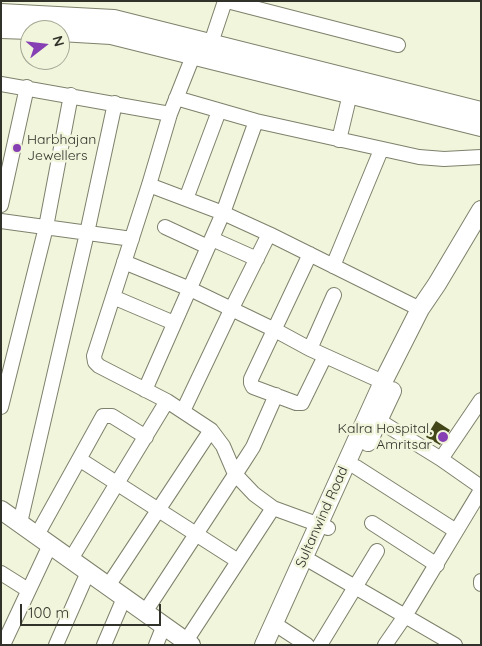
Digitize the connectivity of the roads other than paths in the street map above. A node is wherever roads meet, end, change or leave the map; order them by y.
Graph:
1 (226, 1) edge
2 (1, 13) edge
3 (25, 19) edge
4 (1, 29) edge
5 (70, 32) edge
6 (398, 45) dead end
7 (201, 46) junction
8 (1, 84) edge
9 (27, 87) junction
10 (350, 94) junction
11 (71, 95) junction
12 (176, 98) junction
13 (115, 103) junction
14 (218, 111) junction
15 (481, 111) edge
16 (170, 114) junction
17 (256, 121) junction
18 (481, 127) edge
19 (339, 140) junction
20 (381, 150) junction
21 (481, 156) edge
22 (149, 185) junction
23 (186, 200) junction
24 (1, 205) edge
25 (481, 210) edge
26 (224, 213) junction
27 (1, 221) edge
28 (46, 227) junction
29 (165, 227) dead end
30 (87, 233) junction
31 (269, 234) junction
32 (132, 239) junction
33 (210, 243) junction
34 (310, 254) junction
35 (256, 259) junction
36 (124, 262) junction
37 (332, 266) junction
38 (437, 284) junction
39 (190, 289) junction
40 (334, 296) dead end
41 (113, 297) junction
42 (420, 309) junction
43 (231, 310) junction
44 (174, 323) junction
45 (275, 330) junction
46 (310, 349) junction
47 (325, 356) junction
48 (383, 382) junction
49 (145, 390) junction
50 (276, 395) junction
51 (481, 400) edge
52 (167, 401) junction
53 (1, 407) edge
54 (183, 411) junction
55 (373, 417) junction
56 (211, 430) junction
57 (146, 437) junction
58 (79, 459) junction
59 (441, 459) junction
60 (356, 467) junction
61 (235, 474) junction
62 (118, 483) junction
63 (481, 488) edge
64 (273, 508) junction
65 (159, 509) junction
66 (1, 510) edge
67 (20, 523) junction
68 (372, 523) dead end
69 (323, 527) junction
70 (456, 531) junction
71 (196, 534) junction
72 (44, 540) junction
73 (377, 551) dead end
74 (71, 559) junction
75 (238, 560) junction
76 (312, 562) junction
77 (437, 565) junction
78 (88, 572) junction
79 (1, 573) edge
80 (108, 586) junction
81 (355, 588) junction
82 (28, 590) junction
83 (124, 598) junction
84 (145, 612) junction
85 (406, 616) junction
86 (164, 625) junction
87 (281, 628) junction
88 (440, 641) edge
89 (188, 643) edge
90 (3, 645) edge
91 (56, 645) edge
92 (104, 645) edge
93 (156, 645) edge
94 (264, 645) edge
95 (274, 645) edge
96 (307, 645) edge
97 (320, 645) edge
98 (385, 645) edge
99 (454, 645) edge

1 - 6 street
1 - 7 street
2 - 3 main road
3 - 4 main road
3 - 7 main road
5 - 7 main road
7 - 10 main road
7 - 12 street
7 - 15 main road
8 - 9 street
9 - 11 street
9 - 24 street
10 - 18 main road
10 - 19 street
11 - 13 street
11 - 28 street
12 - 14 street
12 - 16 street
13 - 16 street
13 - 30 street
14 - 17 street
14 - 23 street
16 - 22 street
17 - 19 street
17 - 26 street
19 - 20 street
20 - 21 street
20 - 37 street
22 - 23 street
22 - 32 street
23 - 26 street
25 - 38 main road, Sultanwind Road
26 - 31 street
26 - 33 street
27 - 28 street
28 - 30 street
28 - 53 street
29 - 33 street
30 - 32 street
30 - 67 street
31 - 34 street
31 - 35 street
32 - 36 street
33 - 35 street
33 - 39 street
34 - 37 street
34 - 45 street
35 - 43 street
36 - 39 street
36 - 41 street
37 - 42 street
38 - 42 main road, Sultanwind Road
38 - 55 main road, Sultanwind Road
39 - 43 street
39 - 44 street
40 - 46 street
41 - 44 street
41 - 49 street
42 - 48 main road, Sultanwind Road
43 - 45 street
43 - 54 street
44 - 49 street
45 - 46 street
45 - 50 street
46 - 47 street
47 - 48 street
47 - 50 street
48 - 55 main road, Sultanwind Road
49 - 52 street
50 - 61 street
51 - 59 street
52 - 54 street
52 - 57 street
54 - 56 street
55 - 59 street
55 - 60 main road, Sultanwind Road
55 - 69 main road, Sultanwind Road
56 - 61 street
56 - 65 street
57 - 58 street
57 - 62 street
58 - 62 street
58 - 72 street
59 - 63 street
60 - 69 main road, Sultanwind Road
60 - 70 street
61 - 64 street
61 - 71 street
62 - 65 street
62 - 74 street
63 - 70 street
64 - 69 street
64 - 75 street
65 - 71 street
65 - 80 street
66 - 67 main road
67 - 72 main road
68 - 77 street
69 - 76 main road, Sultanwind Road
69 - 94 main road, Sultanwind Road
70 - 77 street
71 - 75 street
71 - 84 street
72 - 74 main road
72 - 82 street
73 - 81 street
74 - 78 main road
75 - 89 street
76 - 81 street
76 - 87 main road, Sultanwind Road
77 - 85 street
78 - 80 main road
78 - 91 street
79 - 82 street
80 - 83 main road
81 - 85 street
81 - 97 street
82 - 90 street
83 - 84 main road
83 - 92 street
84 - 86 main road
85 - 88 street
85 - 98 street
86 - 89 main road
86 - 93 street
87 - 95 main road, Sultanwind Road
87 - 96 street
88 - 99 street

